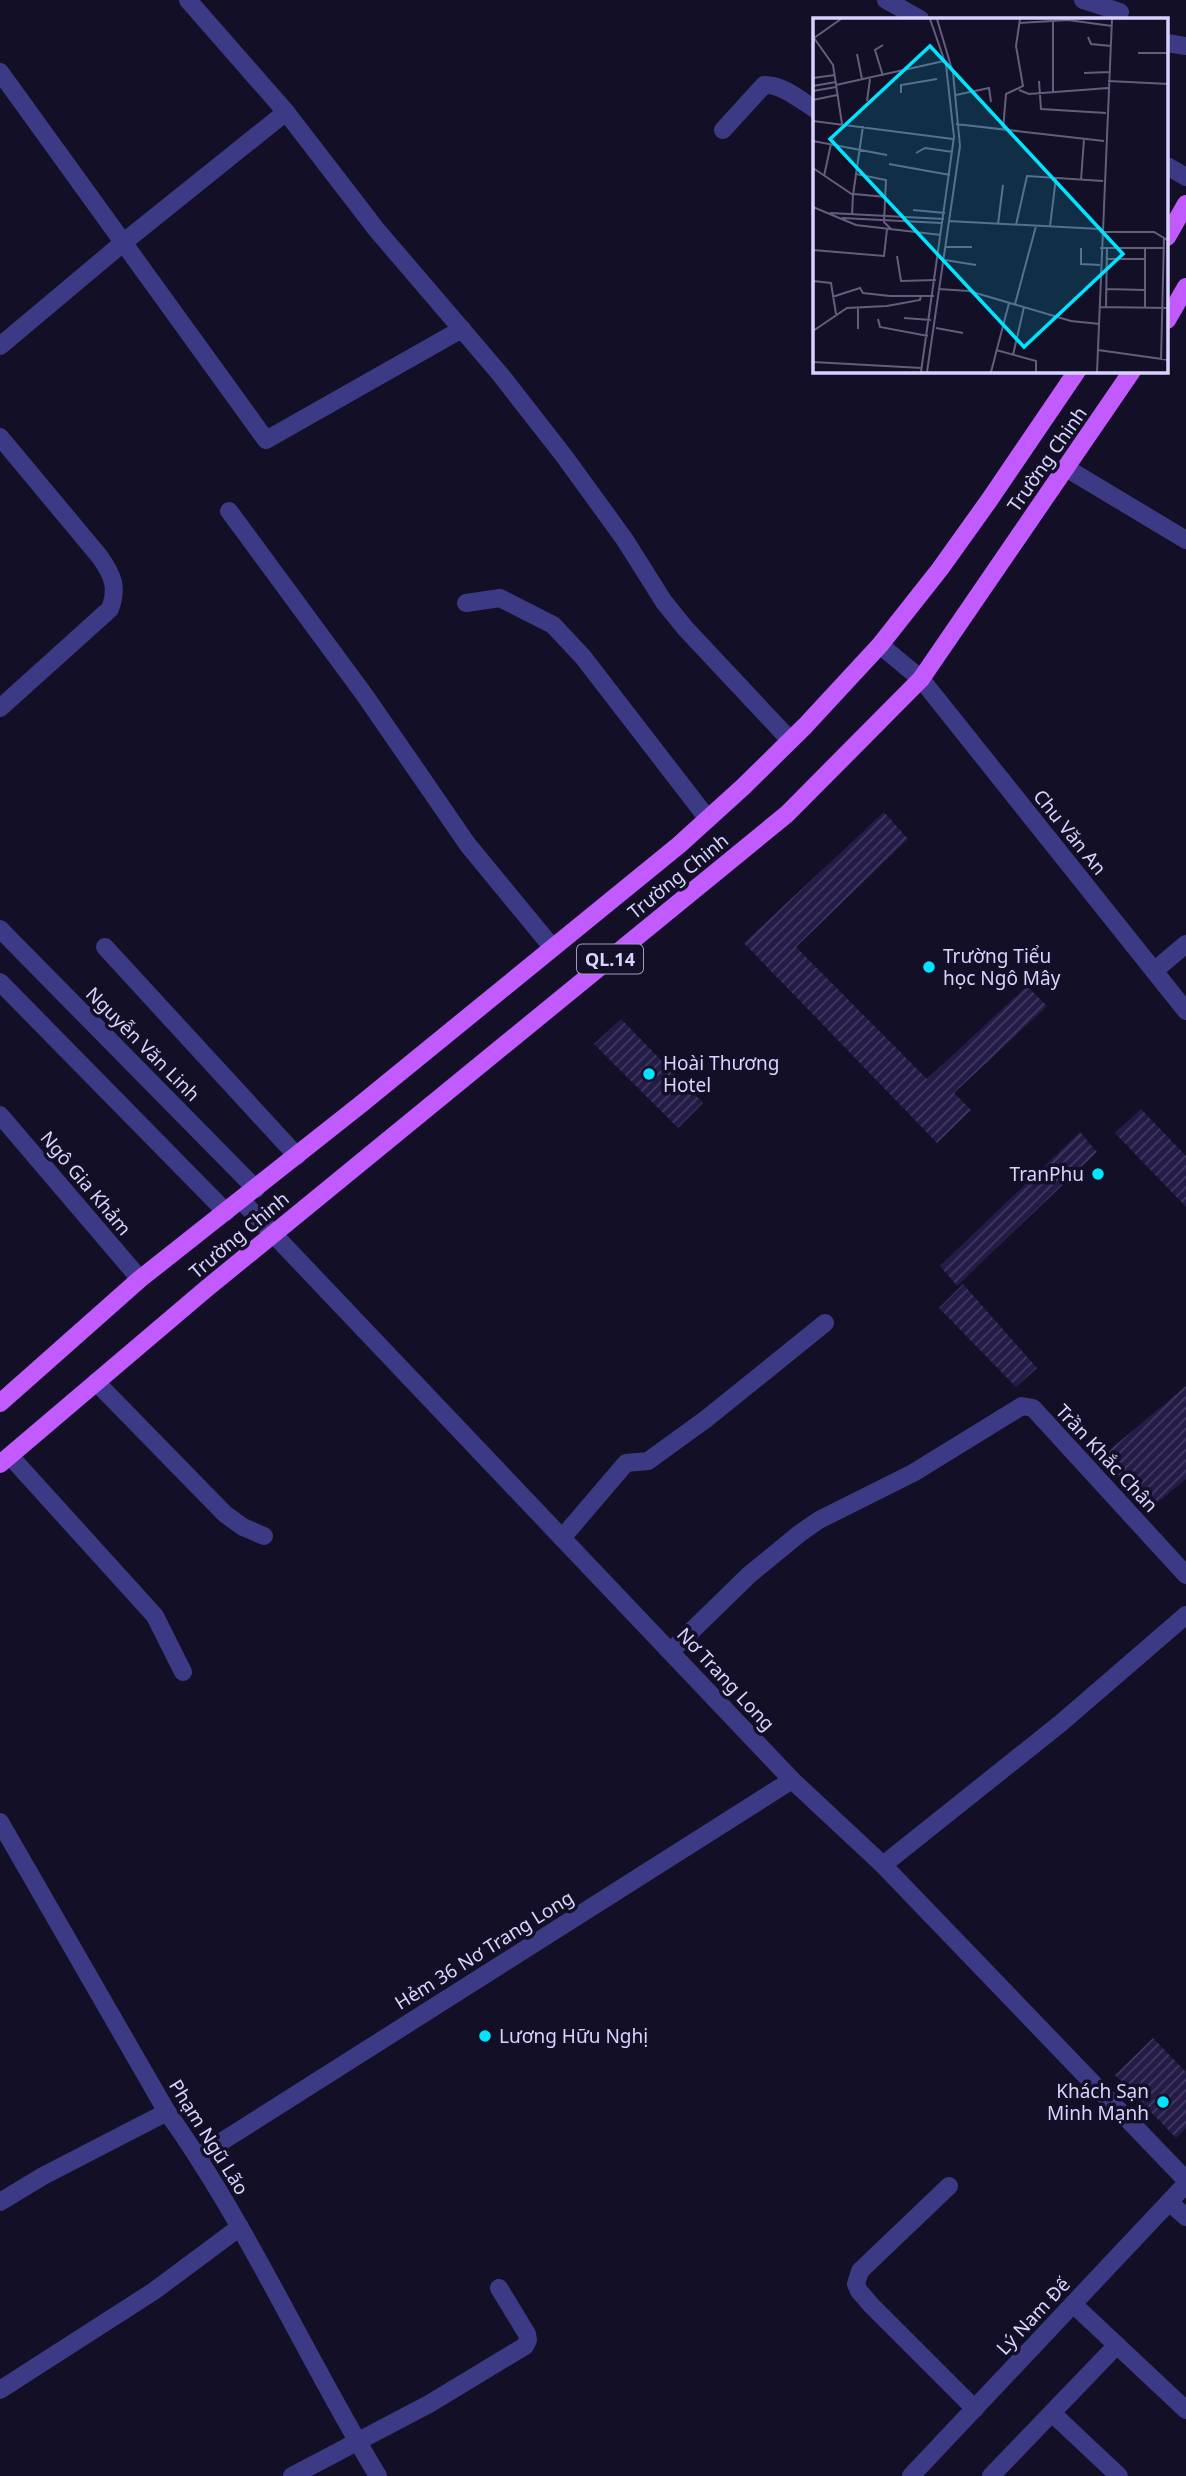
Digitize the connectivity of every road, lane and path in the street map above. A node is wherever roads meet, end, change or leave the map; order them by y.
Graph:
1 (188, 0) edge
2 (886, 0) edge
3 (1083, 0) edge
4 (1125, 10) edge
5 (918, 18) edge
6 (1168, 43) edge
7 (1186, 46) edge
8 (0, 72) edge
9 (813, 108) edge
10 (286, 112) junction
11 (723, 130) dead end
12 (1168, 167) edge
13 (1186, 177) edge
14 (1186, 204) edge
15 (1168, 235) edge
16 (124, 242) junction
17 (1186, 288) edge
18 (1168, 318) edge
19 (462, 329) junction
20 (0, 346) edge
21 (1076, 373) edge
22 (1131, 373) edge
23 (0, 437) edge
24 (1066, 468) junction
25 (229, 511) dead end
26 (1186, 540) edge
27 (466, 603) dead end
28 (880, 645) junction
29 (920, 679) junction
30 (3, 699) edge
31 (790, 740) junction
32 (708, 819) junction
33 (0, 929) edge
34 (1186, 944) edge
35 (105, 947) dead end
36 (552, 947) junction
37 (1154, 971) junction
38 (0, 982) edge
39 (1186, 1011) edge
40 (0, 1115) edge
41 (297, 1156) junction
42 (256, 1189) junction
43 (241, 1200) junction
44 (226, 1212) junction
45 (273, 1233) junction
46 (140, 1279) junction
47 (825, 1323) dead end
48 (96, 1382) junction
49 (0, 1403) edge
50 (5, 1460) edge
51 (264, 1536) dead end
52 (562, 1538) junction
53 (1186, 1575) edge
54 (1186, 1615) edge
55 (671, 1651) junction
56 (183, 1672) dead end
57 (792, 1780) junction
58 (0, 1822) edge
59 (884, 1865) junction
60 (167, 2112) junction
61 (199, 2157) junction
62 (1186, 2182) edge
63 (949, 2186) dead end
64 (1169, 2202) junction
65 (0, 2203) edge
66 (1186, 2217) edge
67 (240, 2227) junction
68 (499, 2288) dead end
69 (1073, 2304) junction
70 (1117, 2345) junction
71 (0, 2390) edge
72 (975, 2409) junction
73 (1186, 2410) edge
74 (1052, 2413) junction
75 (356, 2441) junction
76 (292, 2476) edge
77 (378, 2476) edge
78 (911, 2476) edge
79 (991, 2476) edge
80 (1119, 2476) edge

1 - 10 street
2 - 5 street
3 - 4 street
6 - 7 street
8 - 16 street
9 - 11 street
10 - 16 street
10 - 19 street
12 - 13 street
14 - 15 main road
16 - 19 street
16 - 20 street
17 - 18 main road
19 - 31 street
21 - 28 main road, Trường Chinh / QL.14
22 - 24 main road, Trường Chinh / QL.14
23 - 30 street
24 - 26 street
24 - 29 main road, Trường Chinh / QL.14
25 - 36 street
27 - 32 street
28 - 29 street, Chu Văn An
28 - 31 main road, Trường Chinh / QL.14
29 - 37 street, Chu Văn An
29 - 45 main road, Trường Chinh / QL.14
31 - 32 main road, Trường Chinh / QL.14
32 - 36 main road, Trường Chinh / QL.14
33 - 42 street, Nguyễn Văn Linh
34 - 37 street
35 - 41 street
36 - 41 main road, Trường Chinh / QL.14
37 - 39 street, Chu Văn An
38 - 44 street
40 - 46 street, Ngô Gia Khảm
41 - 42 main road, Trường Chinh / QL.14
42 - 43 main road, Trường Chinh / QL.14
43 - 44 main road, Trường Chinh / QL.14
43 - 45 street, Nơ Trang Long
44 - 46 main road, Trường Chinh / QL.14
45 - 48 main road, Trường Chinh / QL.14
45 - 52 street, Nơ Trang Long
46 - 49 main road, Trường Chinh / QL.14
47 - 52 street
48 - 50 main road, Trường Chinh / QL.14
48 - 51 street
50 - 56 street
52 - 55 street, Nơ Trang Long
53 - 55 street, Trần Khắc Chân
54 - 59 street
55 - 57 street, Nơ Trang Long
57 - 59 street, Nơ Trang Long
57 - 61 street, Hẻm 36 Nơ Trang Long
58 - 60 street, Phạm Ngũ Lão
59 - 62 street, Nơ Trang Long
60 - 61 street, Phạm Ngũ Lão
60 - 65 street
61 - 67 street, Phạm Ngũ Lão
62 - 64 street, Lý Nam Đế
63 - 72 street
64 - 66 street
64 - 69 street, Lý Nam Đế
67 - 71 street
67 - 75 street, Phạm Ngũ Lão
68 - 75 street
69 - 70 street
69 - 72 street, Lý Nam Đế
70 - 73 street
70 - 74 street
72 - 78 street, Lý Nam Đế
74 - 79 street
74 - 80 street
75 - 76 street
75 - 77 street, Phạm Ngũ Lão

